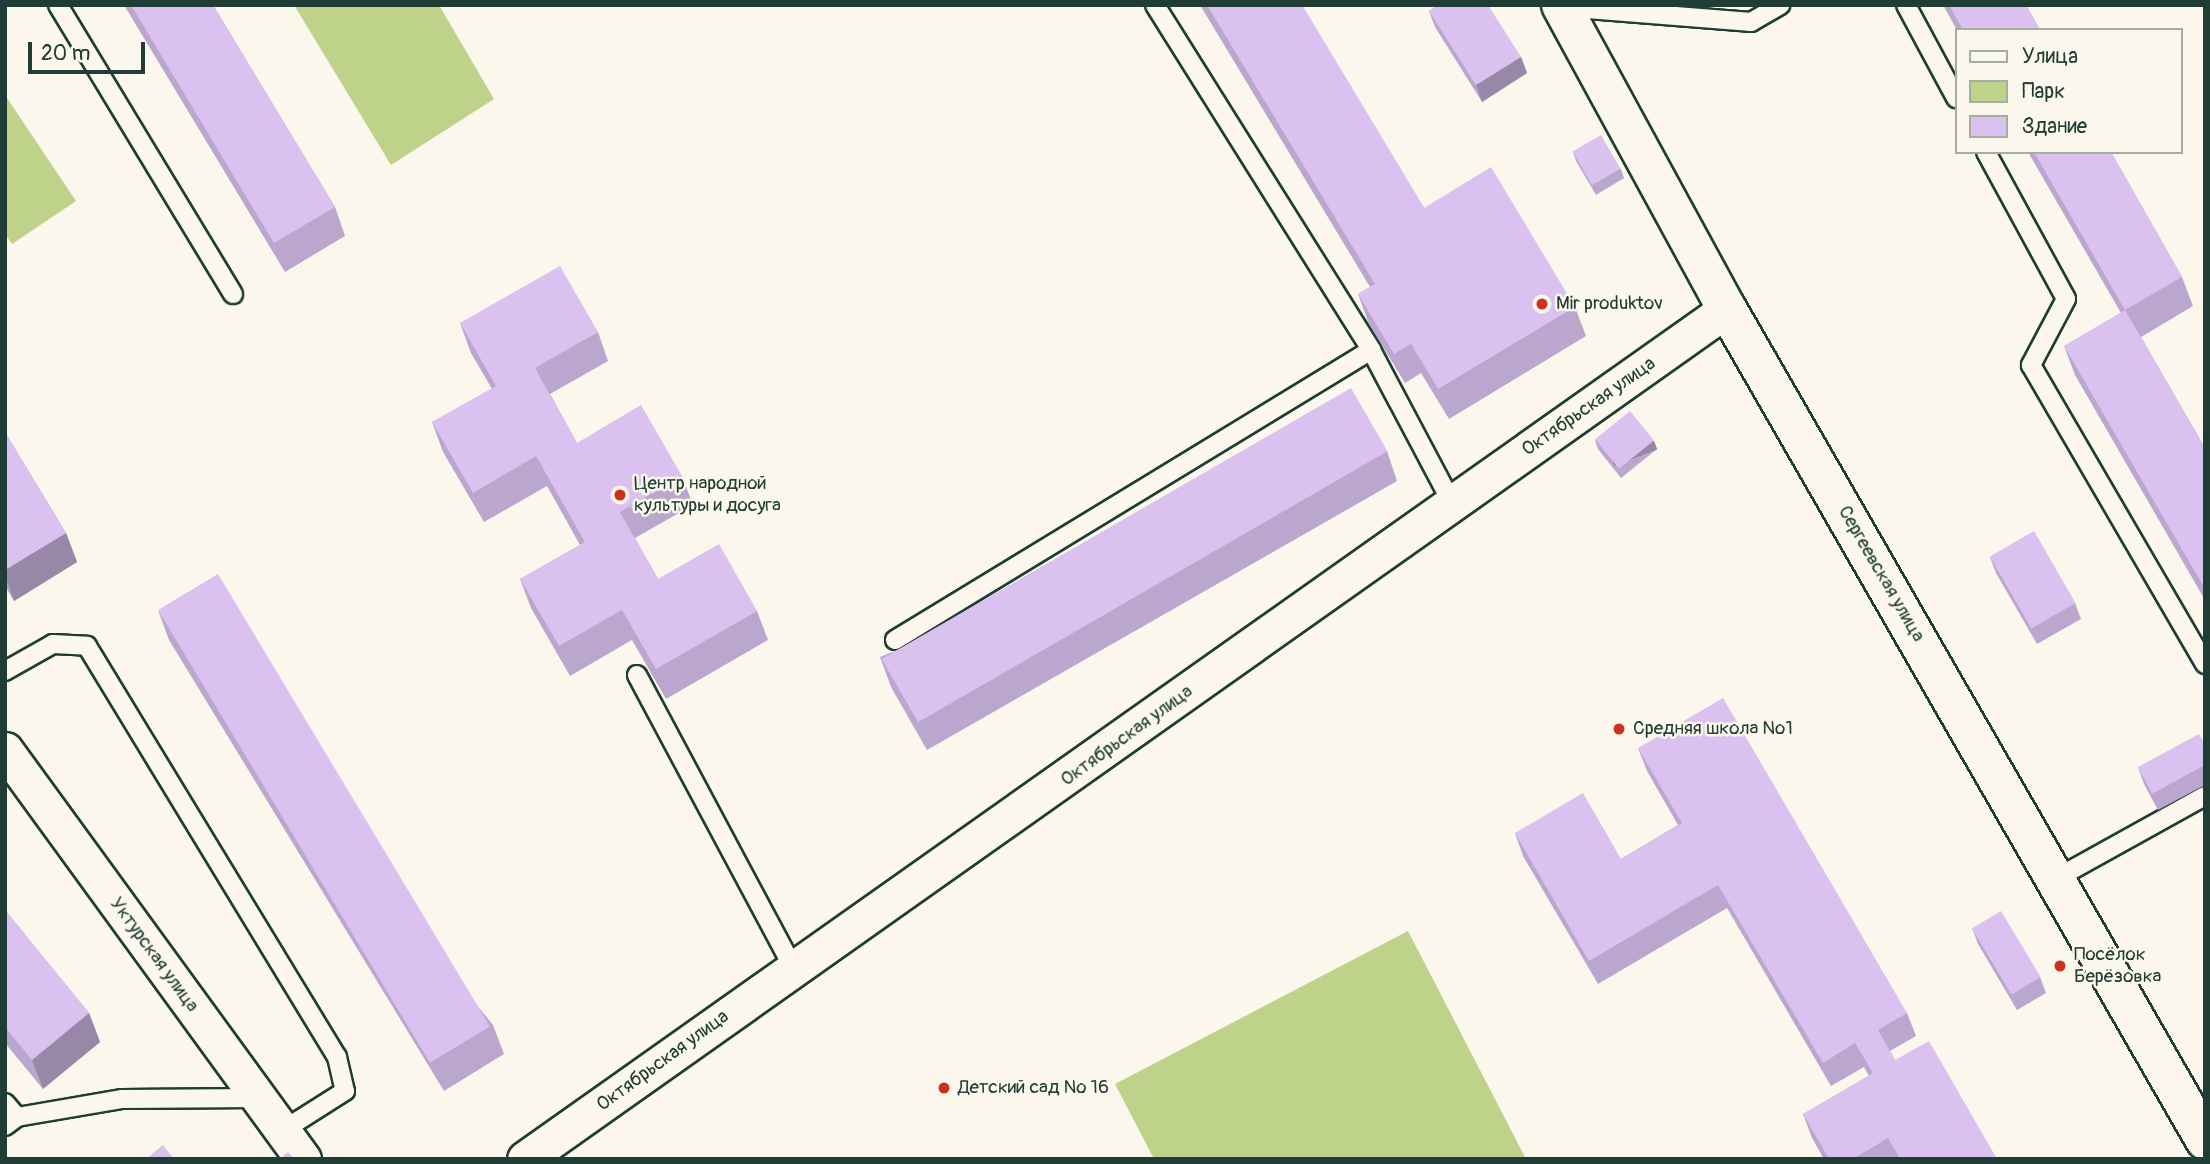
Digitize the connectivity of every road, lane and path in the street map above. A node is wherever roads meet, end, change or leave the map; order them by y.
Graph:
1 (58, 5) edge
2 (1155, 5) edge
3 (1781, 5) edge
4 (1906, 5) edge
5 (1563, 6) edge
6 (1954, 94) edge
7 (1987, 154) edge
8 (233, 294) dead end
9 (1727, 309) junction
10 (1371, 350) junction
11 (1452, 503) junction
12 (895, 640) dead end
13 (2205, 663) edge
14 (5, 671) edge
15 (637, 675) edge
16 (5, 750) edge
17 (2205, 796) edge
18 (2057, 878) junction
19 (793, 967) junction
20 (259, 1098) junction
21 (9, 1115) edge
22 (282, 1131) junction
23 (2205, 1139) edge
24 (303, 1159) edge
25 (525, 1159) edge

1 - 8 lane
2 - 10 lane
3 - 5 lane
4 - 6 lane
5 - 9 main road, Сергеевская улица
7 - 13 lane
9 - 11 street, Октябрьская улица
9 - 18 main road, Сергеевская улица
10 - 11 lane
10 - 12 lane
11 - 19 street, Октябрьская улица
14 - 22 lane
15 - 19 lane
16 - 20 street, Уктурская улица
17 - 18 lane
18 - 23 main road, Сергеевская улица
19 - 25 street, Октябрьская улица
20 - 21 lane
20 - 22 street, Уктурская улица
22 - 24 street, Уктурская улица

